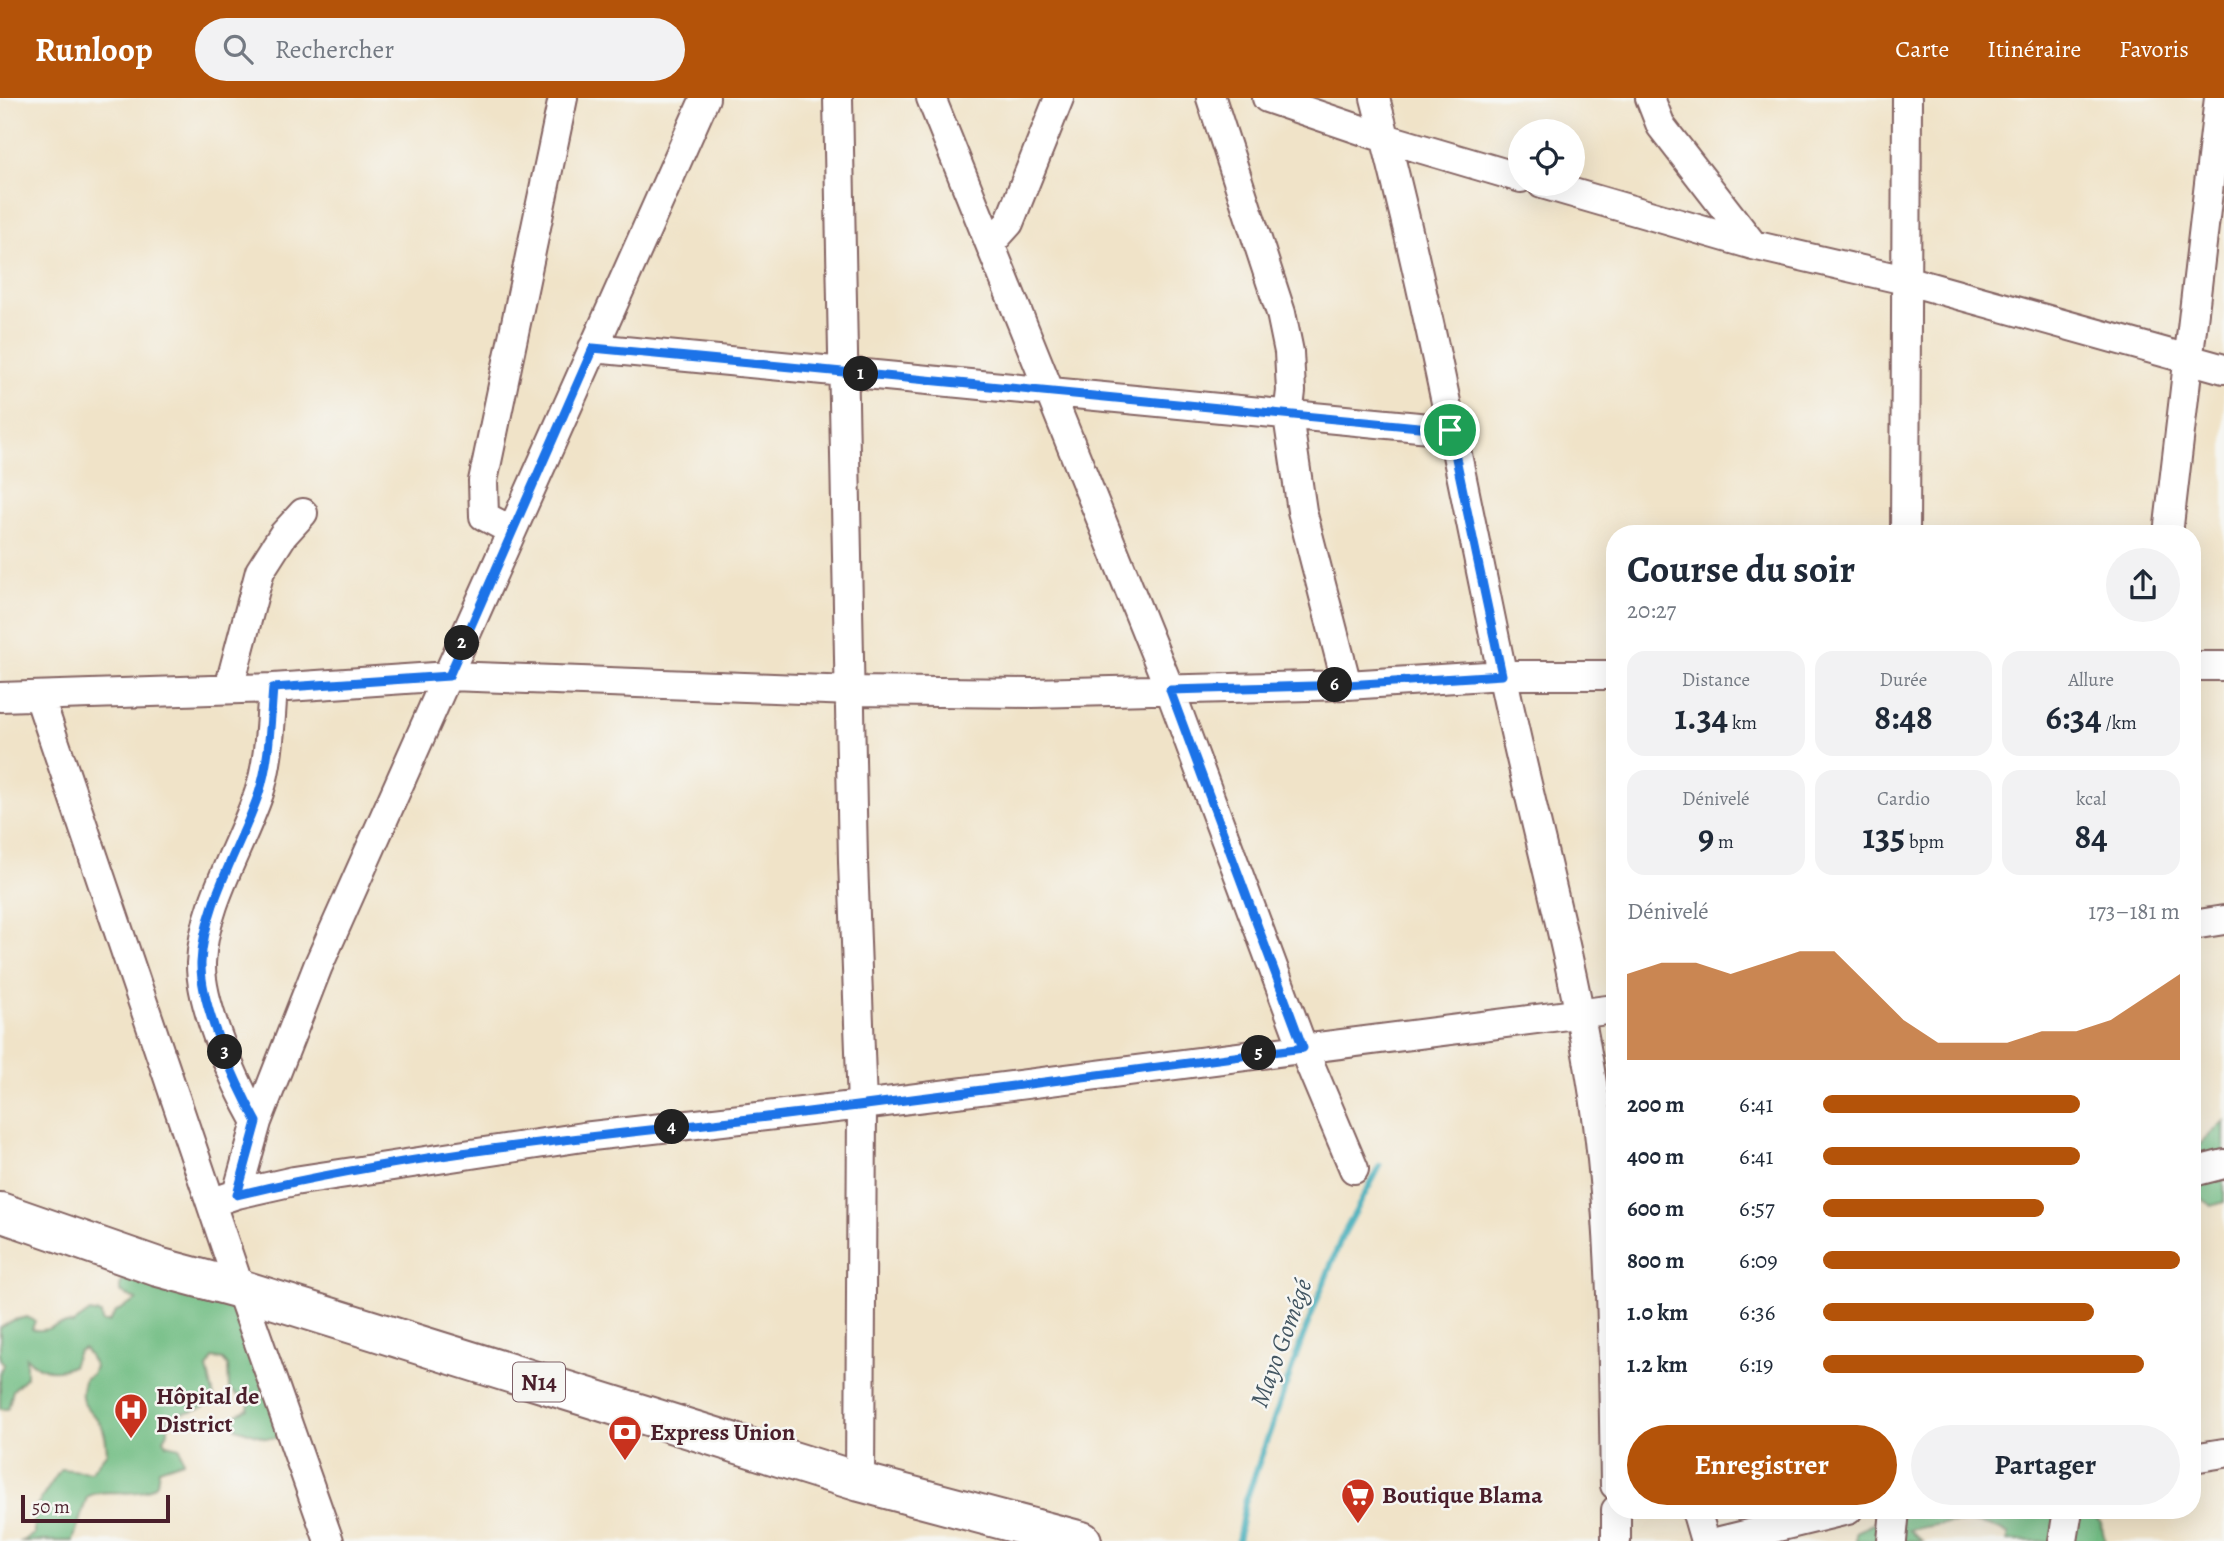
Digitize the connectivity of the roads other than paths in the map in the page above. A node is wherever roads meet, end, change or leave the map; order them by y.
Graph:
1 (563, 98) edge
2 (705, 98) edge
3 (838, 98) edge
4 (931, 98) edge
5 (1059, 98) edge
6 (1211, 98) edge
7 (1267, 98) edge
8 (1374, 98) edge
9 (1650, 98) edge
10 (1907, 98) edge
11 (2219, 98) edge
12 (1385, 138) junction
13 (1508, 174) edge
14 (1584, 196) edge
15 (990, 244) junction
16 (1753, 245) junction
17 (1905, 281) junction
18 (593, 348) junction
19 (2188, 361) junction
20 (2224, 369) edge
21 (843, 372) junction
22 (1048, 391) junction
23 (1288, 416) junction
24 (1450, 430) junction
25 (303, 513) dead end
26 (1905, 525) edge
27 (2169, 525) edge
28 (512, 531) junction
29 (2201, 666) edge
30 (2224, 666) edge
31 (1502, 675) junction
32 (1606, 675) edge
33 (449, 676) junction
34 (1347, 685) junction
35 (229, 688) junction
36 (273, 688) junction
37 (1170, 690) junction
38 (852, 691) junction
39 (0, 696) edge
40 (39, 696) junction
41 (2224, 920) edge
42 (2201, 924) edge
43 (1606, 1011) edge
44 (1580, 1015) junction
45 (1303, 1048) junction
46 (862, 1105) junction
47 (257, 1122) junction
48 (2224, 1164) edge
49 (1354, 1169) dead end
50 (2201, 1170) edge
51 (225, 1198) junction
52 (0, 1212) edge
53 (1606, 1226) edge
54 (240, 1289) junction
55 (2224, 1453) edge
56 (2201, 1457) edge
57 (860, 1482) junction
58 (1616, 1519) edge
59 (1699, 1519) edge
60 (1811, 1519) edge
61 (1894, 1519) edge
62 (2067, 1519) edge
63 (330, 1541) edge
64 (1082, 1541) edge
65 (1616, 1541) edge
66 (1705, 1541) edge
67 (1720, 1541) edge
68 (1892, 1541) edge
69 (2063, 1541) edge

1 - 28 street
2 - 18 street
3 - 21 street
4 - 15 street
5 - 15 street
6 - 23 street
7 - 12 street
8 - 12 street
9 - 16 street
10 - 17 street
11 - 19 street
12 - 13 street
12 - 24 street
14 - 16 street
15 - 22 street
16 - 17 street
17 - 19 street
17 - 26 street
18 - 21 street
18 - 28 street
19 - 20 street
19 - 27 street
21 - 22 street
21 - 38 street
22 - 23 street
22 - 37 street
23 - 24 street
23 - 34 street
24 - 31 street
25 - 35 street
28 - 33 street
29 - 30 street
31 - 32 street
31 - 34 street
31 - 44 street
33 - 36 street
33 - 38 street
33 - 47 street
34 - 37 street
35 - 36 street
35 - 40 street
36 - 47 street
37 - 38 street
37 - 45 street
38 - 46 street
39 - 40 street
40 - 51 street
41 - 42 street
43 - 44 street
44 - 45 street
44 - 53 street
45 - 46 street
45 - 49 street
46 - 51 street
46 - 57 street
47 - 51 street
48 - 50 street
51 - 54 street
52 - 54 highway, N14
54 - 57 highway, N14
54 - 63 street
55 - 56 street
57 - 64 highway, N14
58 - 65 street
59 - 66 street
60 - 67 street
61 - 68 street
62 - 69 street

